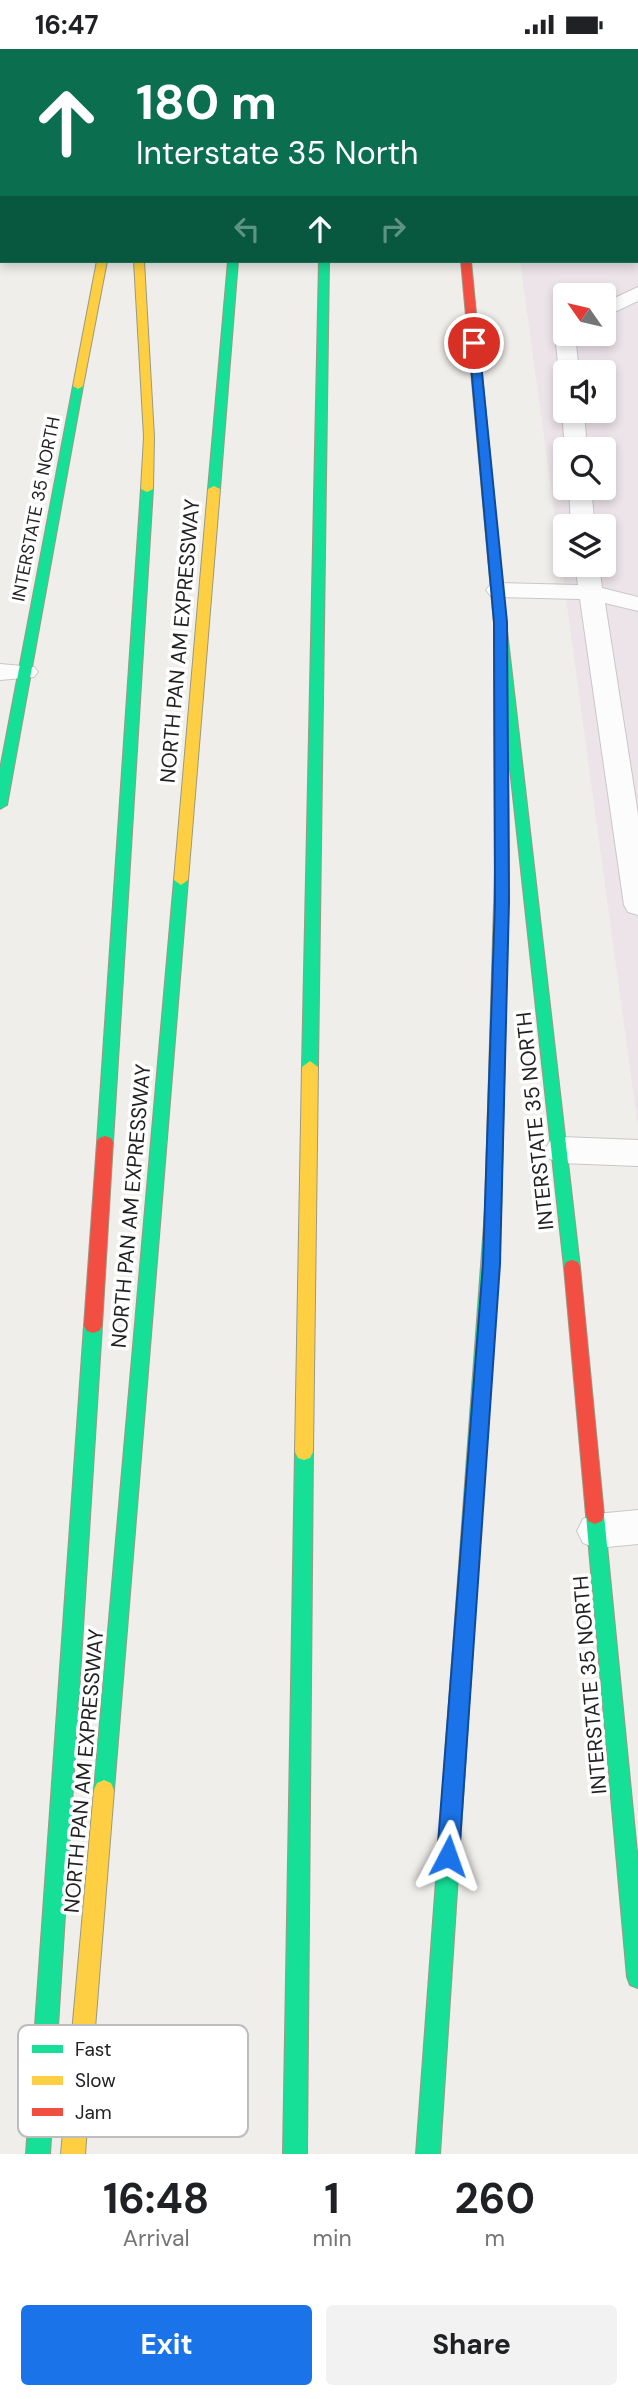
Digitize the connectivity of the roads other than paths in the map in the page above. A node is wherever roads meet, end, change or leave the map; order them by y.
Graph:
1 (103, 263) edge
2 (139, 263) edge
3 (233, 263) edge
4 (324, 263) edge
5 (466, 263) edge
6 (638, 293) edge
7 (616, 305) edge
8 (588, 577) edge
9 (498, 590) junction
10 (589, 592) junction
11 (638, 604) edge
12 (500, 622) junction
13 (13, 672) edge
14 (628, 772) edge
15 (0, 805) edge
16 (638, 905) edge
17 (561, 1150) junction
18 (638, 1153) edge
19 (638, 1527) edge
20 (596, 1531) junction
21 (638, 1977) edge
22 (47, 2025) edge
23 (84, 2025) edge
24 (295, 2154) edge
25 (428, 2154) edge

1 - 13 main road, INTERSTATE 35 NORTH
2 - 22 main road
3 - 23 main road, NORTH PAN AM EXPRESSWAY
4 - 24 main road
5 - 9 main road, INTERSTATE 35 NORTH
6 - 7 lane
8 - 10 lane
9 - 10 lane
9 - 12 main road, INTERSTATE 35 NORTH
10 - 11 lane
10 - 14 lane
12 - 17 main road, INTERSTATE 35 NORTH
12 - 25 main road
13 - 15 main road, INTERSTATE 35 NORTH
14 - 16 lane
17 - 18 lane
17 - 20 main road, INTERSTATE 35 NORTH
19 - 20 lane
20 - 21 main road, INTERSTATE 35 NORTH

